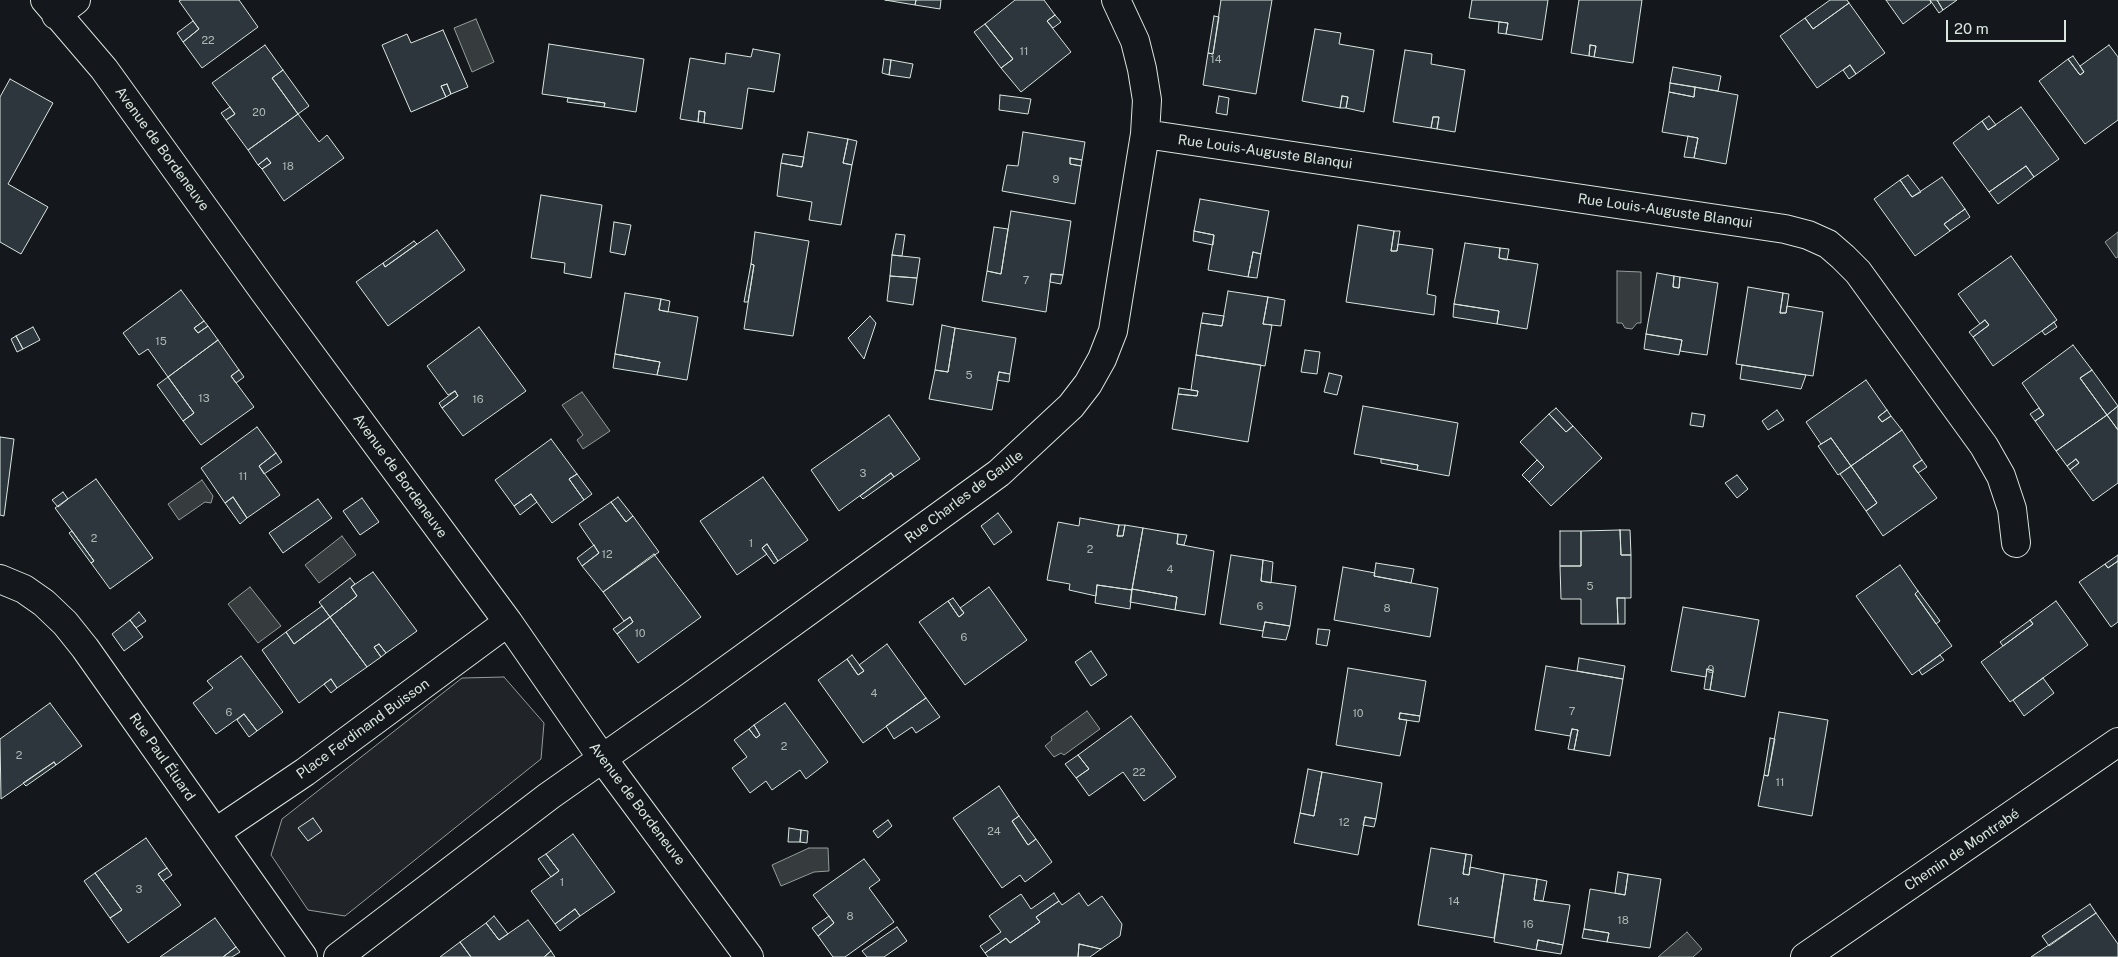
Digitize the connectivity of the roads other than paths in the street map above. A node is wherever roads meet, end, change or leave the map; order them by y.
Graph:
1 (1116, 0) edge
2 (59, 5) edge
3 (1146, 134) junction
4 (2016, 543) dead end
5 (0, 579) edge
6 (508, 622) junction
7 (2118, 742) edge
8 (602, 758) junction
9 (216, 832) junction
10 (303, 957) edge
11 (338, 957) edge
12 (749, 957) edge
13 (1805, 957) edge

1 - 3 street, Rue Charles de Gaulle
2 - 6 street, Avenue de Bordeneuve
3 - 4 street, Rue Louis-Auguste Blanqui
3 - 8 street, Rue Charles de Gaulle
5 - 9 street, Rue Paul Éluard
6 - 8 street, Avenue de Bordeneuve
6 - 9 street, Place Ferdinand Buisson
7 - 13 street, Chemin de Montrabé
8 - 11 street
8 - 12 street, Avenue de Bordeneuve
9 - 10 street, Rue Paul Éluard

